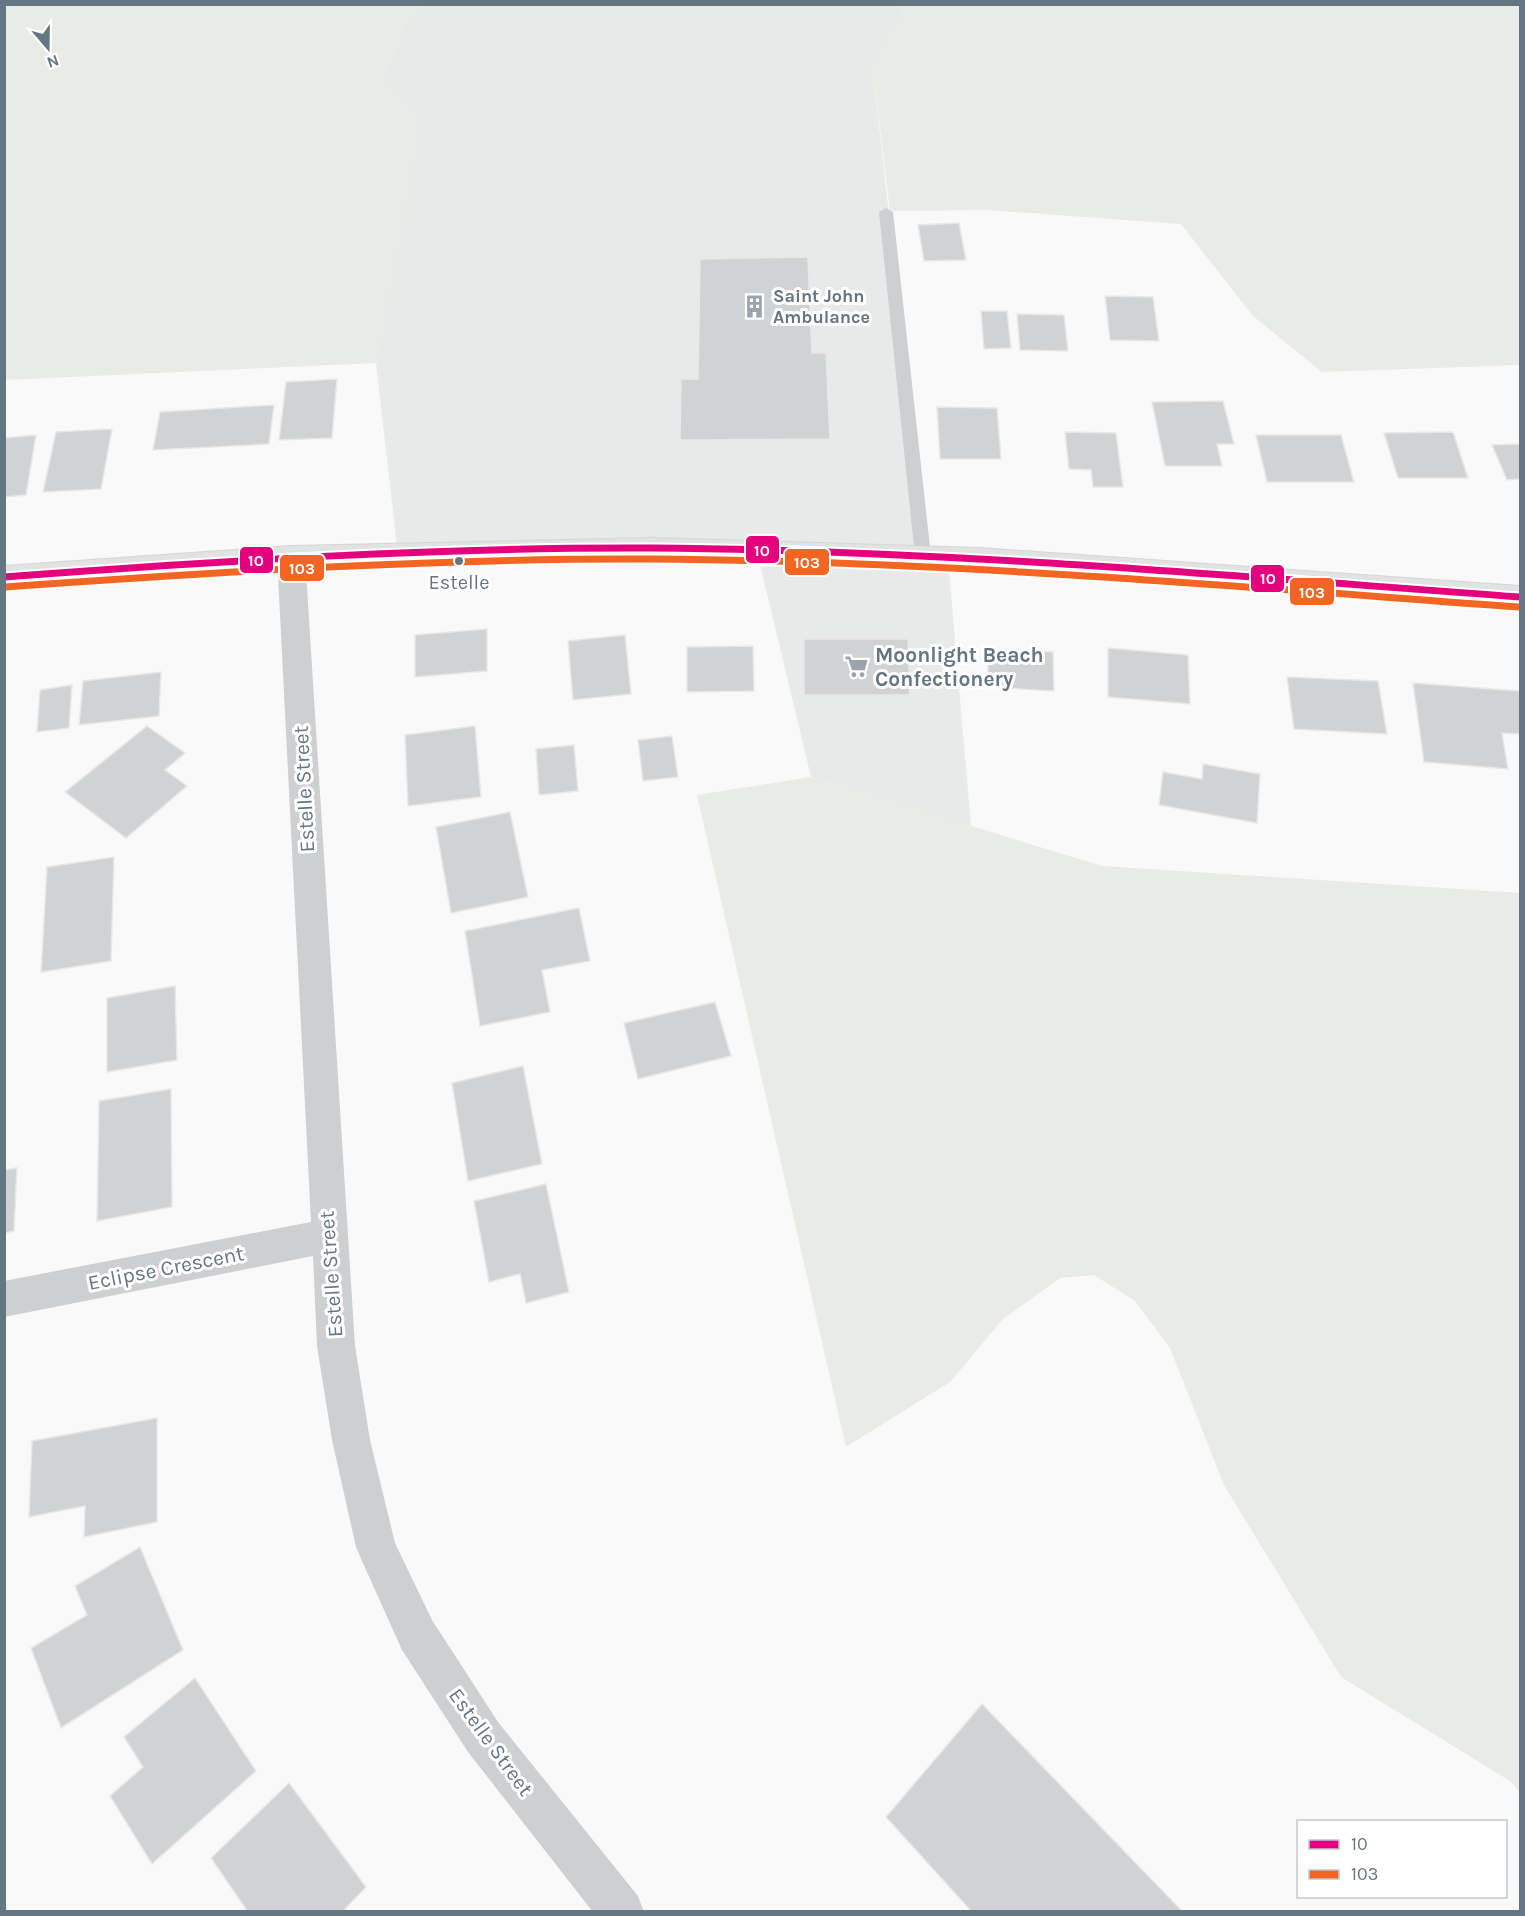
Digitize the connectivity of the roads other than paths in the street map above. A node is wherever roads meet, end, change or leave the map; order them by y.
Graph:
1 (886, 212) dead end
2 (291, 556) junction
3 (923, 556) junction
4 (4, 577) edge
5 (1521, 597) edge
6 (328, 1236) junction
7 (4, 1299) edge
8 (622, 1911) edge

1 - 3 lane
2 - 3 main road
2 - 4 main road
2 - 6 street, Estelle Street
3 - 5 main road
6 - 7 street, Eclipse Crescent
6 - 8 street, Estelle Street

